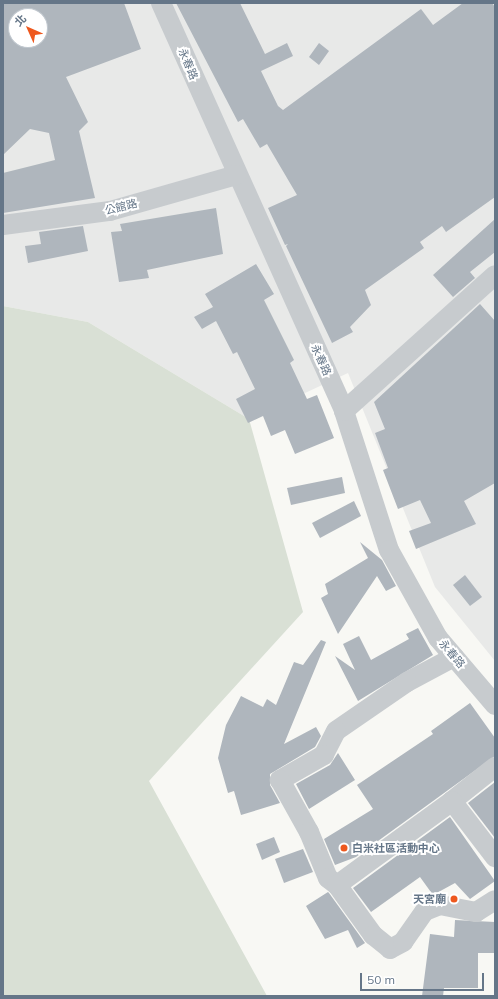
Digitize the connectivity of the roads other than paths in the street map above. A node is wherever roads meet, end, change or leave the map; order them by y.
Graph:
1 (161, 3) edge
2 (236, 175) junction
3 (3, 225) edge
4 (495, 275) edge
5 (344, 411) junction
6 (454, 657) junction
7 (495, 704) edge
8 (495, 767) edge
9 (452, 801) junction
10 (495, 857) edge
11 (337, 885) junction
12 (495, 900) edge

1 - 2 street, 永春路
2 - 3 street, 公館路
2 - 5 street, 永春路
4 - 5 street
5 - 6 street, 永春路
6 - 7 street, 永春路
6 - 11 street
8 - 9 street
9 - 10 street
9 - 11 street
11 - 12 street

